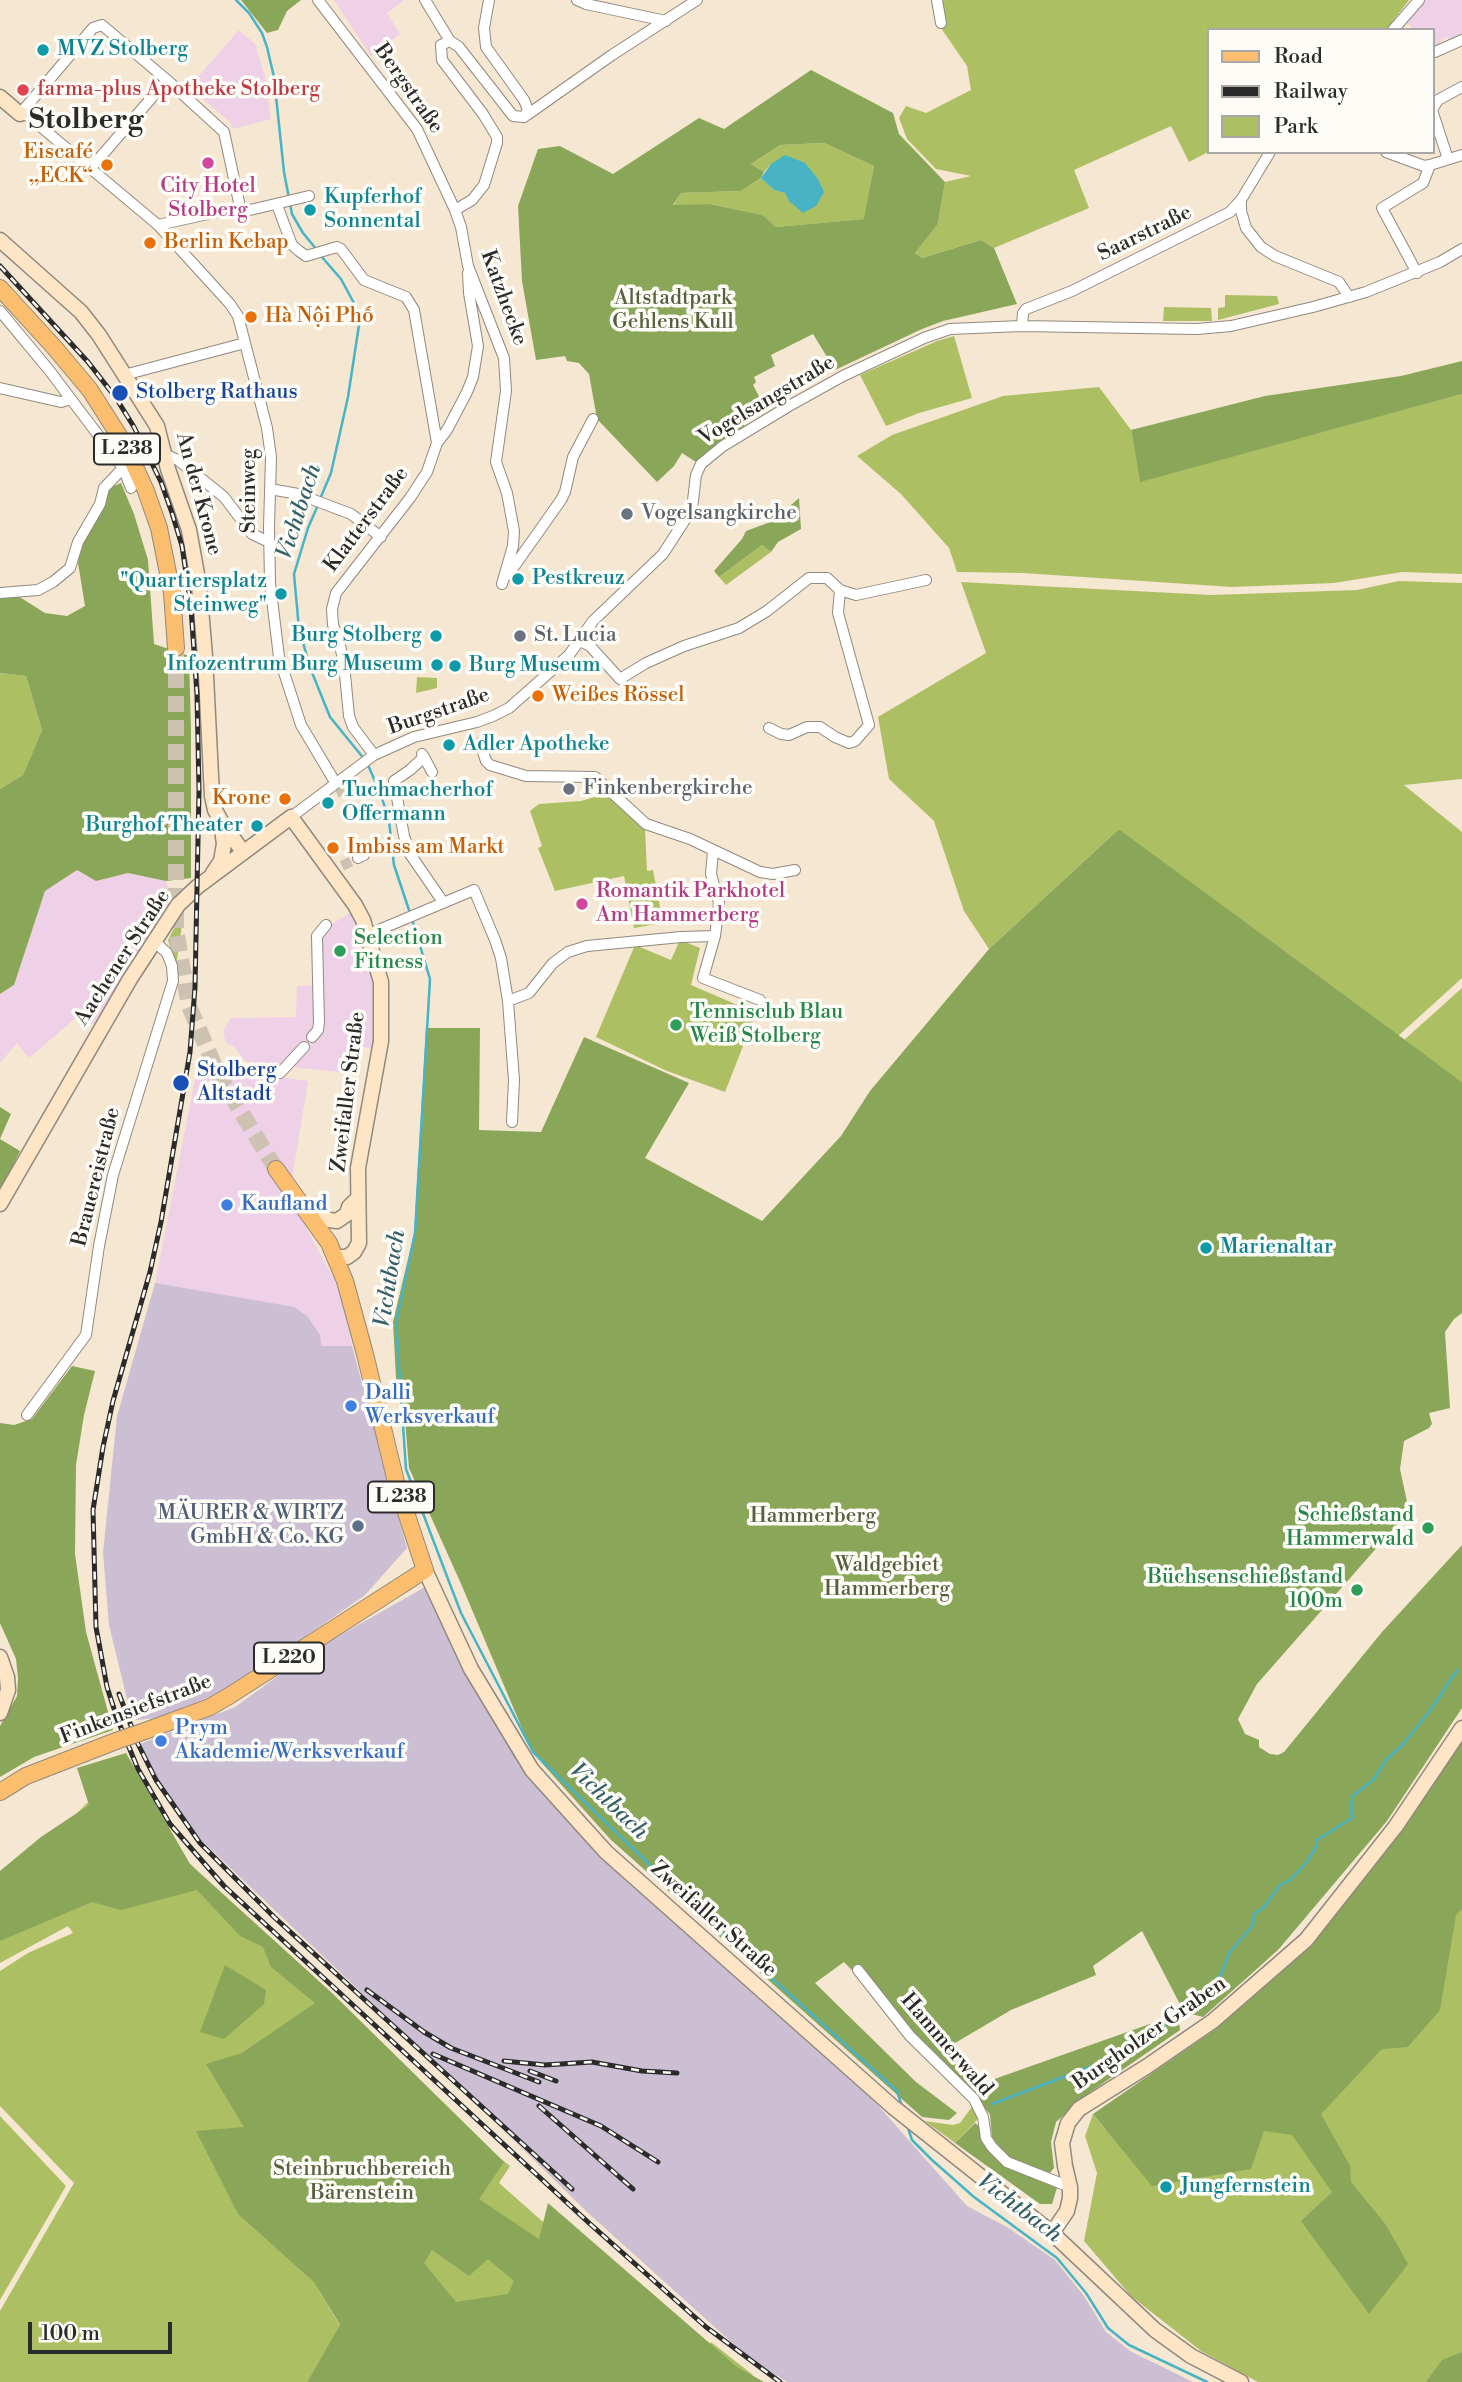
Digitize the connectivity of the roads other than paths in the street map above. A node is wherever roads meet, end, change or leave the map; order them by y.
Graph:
1 (318, 0) edge
2 (425, 0) edge
3 (489, 0) edge
4 (577, 0) edge
5 (697, 0) edge
6 (937, 0) edge
7 (1419, 0) edge
8 (666, 21) junction
9 (941, 23) dead end
10 (1395, 28) edge
11 (1462, 40) edge
12 (450, 41) junction
13 (1435, 52) dead end
14 (167, 80) junction
15 (1462, 87) edge
16 (0, 97) edge
17 (1434, 108) edge
18 (1434, 113) edge
19 (20, 114) junction
20 (527, 115) junction
21 (1269, 154) edge
22 (1391, 154) edge
23 (1462, 155) edge
24 (1448, 159) junction
25 (1430, 165) junction
26 (91, 168) junction
27 (309, 196) dead end
28 (1241, 200) junction
29 (280, 204) junction
30 (240, 207) junction
31 (455, 210) junction
32 (158, 225) junction
33 (0, 240) edge
34 (465, 247) joint
35 (1462, 249) edge
36 (468, 266) junction
37 (1417, 273) junction
38 (0, 288) edge
39 (1349, 297) junction
40 (0, 311) edge
41 (1022, 326) junction
42 (245, 343) junction
43 (124, 375) junction
44 (0, 388) edge
45 (71, 399) junction
46 (593, 419) dead end
47 (437, 443) junction
48 (164, 454) junction
49 (124, 468) junction
50 (131, 488) dead end
51 (270, 489) junction
52 (381, 537) junction
53 (269, 541) junction
54 (926, 580) dead end
55 (840, 590) junction
56 (0, 593) edge
57 (580, 640) junction
58 (176, 648) tunnel mouth
59 (768, 728) dead end
60 (480, 743) dead end
61 (371, 757) junction
62 (432, 772) dead end
63 (337, 783) junction
64 (291, 817) junction
65 (221, 821) junction
66 (713, 851) junction
67 (243, 852) junction
68 (795, 870) dead end
69 (210, 878) junction
70 (443, 902) junction
71 (326, 925) dead end
72 (369, 934) junction
73 (715, 936) junction
74 (154, 942) junction
75 (760, 1000) dead end
76 (508, 1001) junction
77 (312, 1037) dead end
78 (304, 1047) dead end
79 (280, 1073) dead end
80 (512, 1122) dead end
81 (276, 1168) tunnel mouth
82 (358, 1198) junction
83 (301, 1201) junction
84 (0, 1204) edge
85 (335, 1257) junction
86 (27, 1415) dead end
87 (425, 1570) junction
88 (0, 1657) edge
89 (0, 1713) edge
90 (1462, 1728) edge
91 (0, 1792) edge
92 (858, 1970) dead end
93 (1070, 2187) junction
94 (1052, 2233) junction
95 (1241, 2382) edge

1 - 31 street, Bergstraße
2 - 12 street
3 - 20 street
4 - 8 street
5 - 8 street
6 - 9 street
7 - 10 street
8 - 20 street
11 - 13 street
12 - 20 street
12 - 31 street
14 - 19 street
14 - 26 street
14 - 30 street
15 - 17 street
16 - 19 street
18 - 24 street
19 - 26 street, Steinweg
21 - 28 street, Saarstraße
22 - 25 street
23 - 24 street
24 - 25 street
25 - 37 street
26 - 32 street, Steinweg
27 - 29 street
28 - 39 street
28 - 41 street, Saarstraße
29 - 30 street
29 - 47 street
30 - 32 street
31 - 34 street, Bergstraße
32 - 42 street, Steinweg
33 - 43 street, An der Krone
34 - 36 street, Katzhecke
35 - 37 street, Vogelsangstraße
36 - 46 street, Katzhecke
36 - 47 street, Klatterstraße
37 - 39 street, Vogelsangstraße
38 - 58 main road, L 238
39 - 41 street, Vogelsangstraße
40 - 45 street
41 - 57 street, Vogelsangstraße
42 - 43 street
42 - 51 street, Steinweg
43 - 48 street, An der Krone
44 - 45 street
45 - 49 street
47 - 52 street, Klatterstraße
48 - 53 street
48 - 65 street, An der Krone
49 - 50 street
49 - 56 street
51 - 52 street
51 - 53 street, Steinweg
52 - 61 street, Klatterstraße
53 - 63 street, Steinweg
54 - 55 street
55 - 57 street
55 - 59 street
57 - 61 street, Burgstraße
60 - 66 street
61 - 63 street, Burgstraße
62 - 70 street
63 - 64 street, Aachener Straße
64 - 67 street, Aachener Straße
64 - 72 street, Zweifaller Straße
65 - 67 street, An der Krone
65 - 69 street
66 - 68 street
66 - 73 street
67 - 69 street, Aachener Straße
69 - 74 street, Aachener Straße
70 - 72 street
70 - 76 street
71 - 77 street
72 - 82 street, Zweifaller Straße
73 - 75 street
73 - 76 street
74 - 84 street, Aachener Straße
74 - 86 street, Brauereistraße
76 - 80 street
78 - 79 street
81 - 83 main road, L 238
82 - 83 street
82 - 85 street, Zweifaller Straße
83 - 85 main road, L 238
85 - 87 main road, Zweifaller Straße / L 238
87 - 91 main road, Finkensiefstraße / L 220, bridge
87 - 94 street, Zweifaller Straße / L 238
88 - 89 street
90 - 93 street, Burgholzer Graben
92 - 93 street, Hammerwald
93 - 94 street, Burgholzer Graben
94 - 95 street, Zweifaller Straße / L 238

